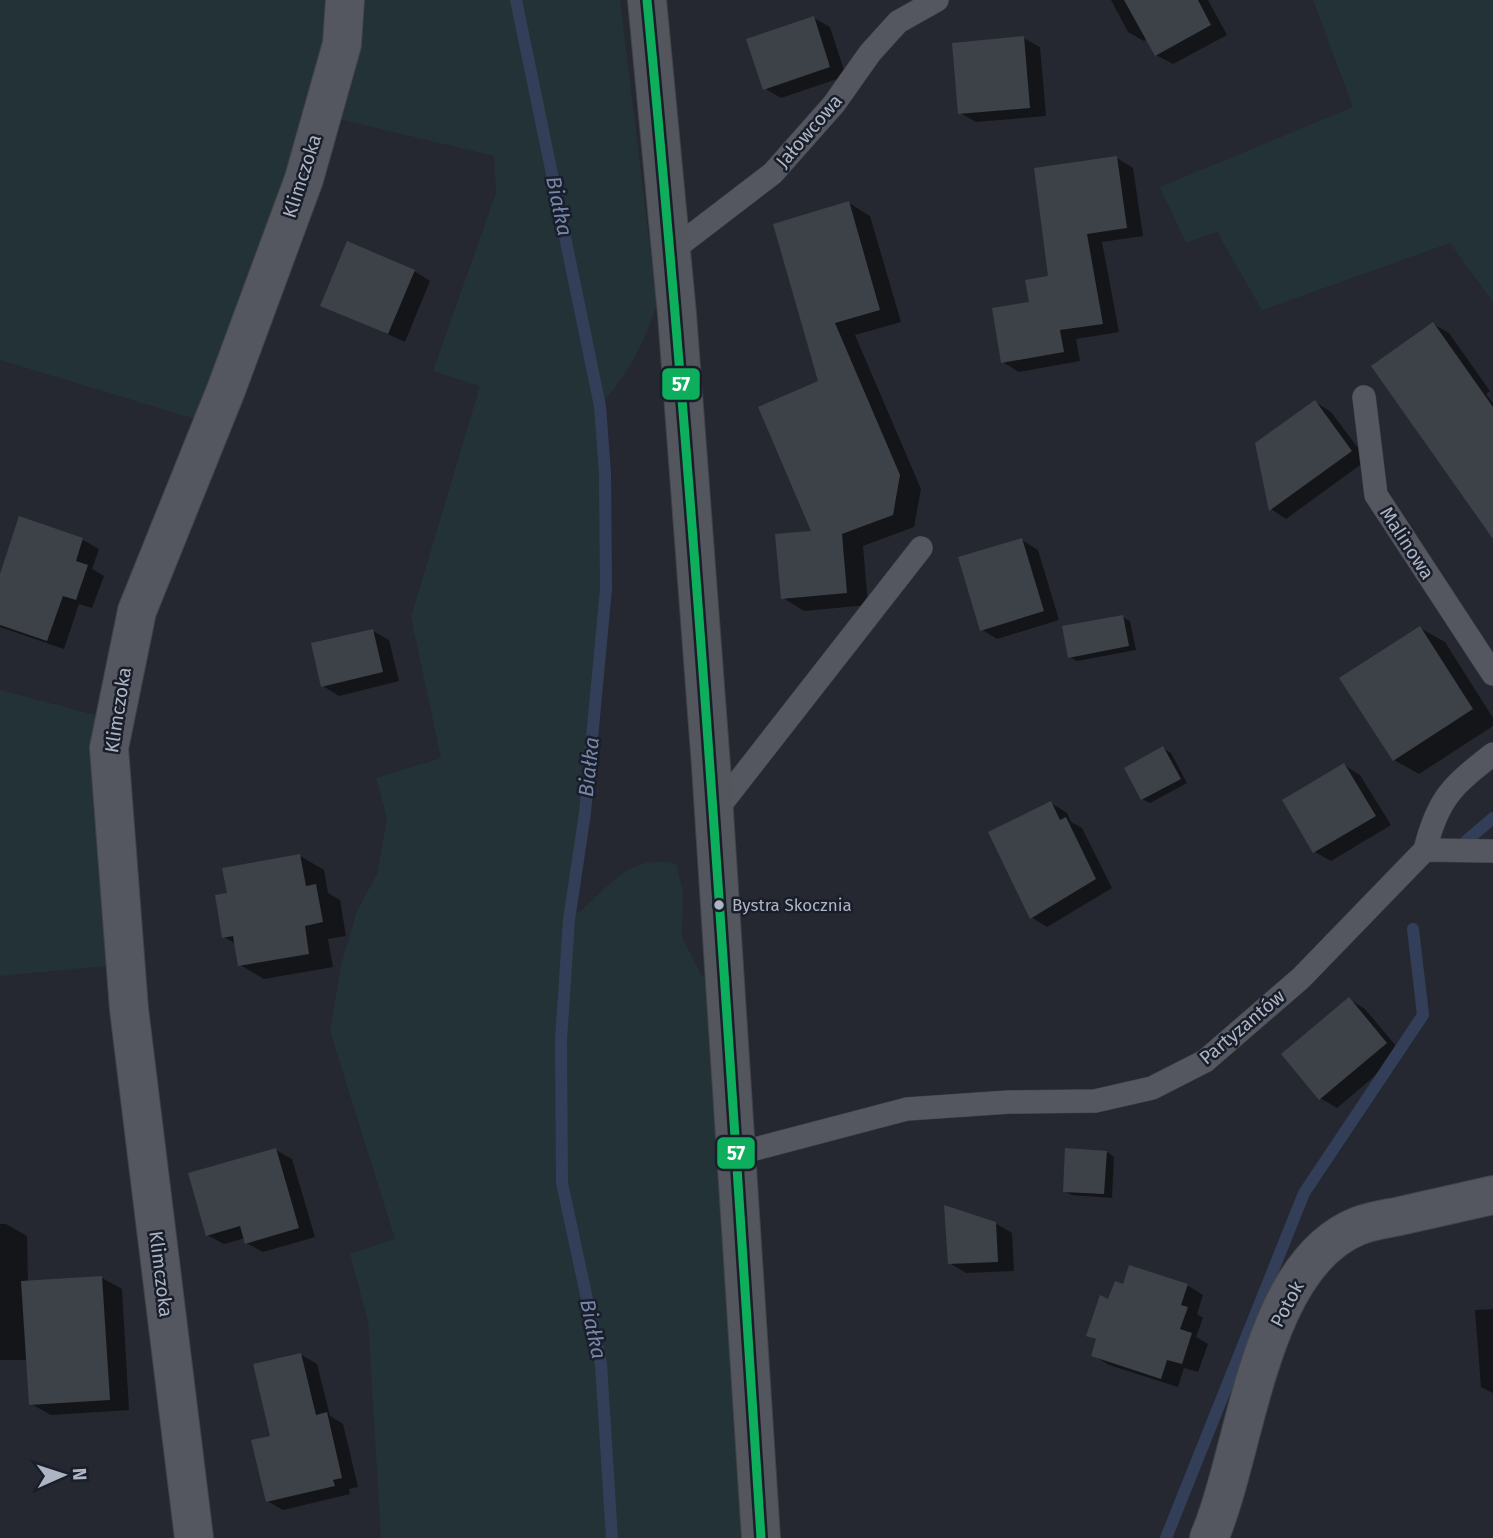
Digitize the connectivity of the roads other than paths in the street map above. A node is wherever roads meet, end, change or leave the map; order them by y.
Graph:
1 (345, 0) edge
2 (647, 0) edge
3 (937, 0) edge
4 (670, 252) junction
5 (1364, 397) dead end
6 (921, 548) dead end
7 (1493, 674) edge
8 (1493, 754) edge
9 (713, 814) junction
10 (1425, 850) junction
11 (1493, 851) edge
12 (736, 1154) junction
13 (1493, 1195) edge
14 (194, 1538) edge
15 (761, 1538) edge
16 (1209, 1538) edge

1 - 14 street, Klimczoka
2 - 4 street
3 - 4 lane, Jałowcowa
4 - 9 street
5 - 7 lane, Malinowa
6 - 9 lane
8 - 10 lane
9 - 12 street
10 - 11 lane
10 - 12 lane, Partyzantów
12 - 15 street
13 - 16 street, Potok

